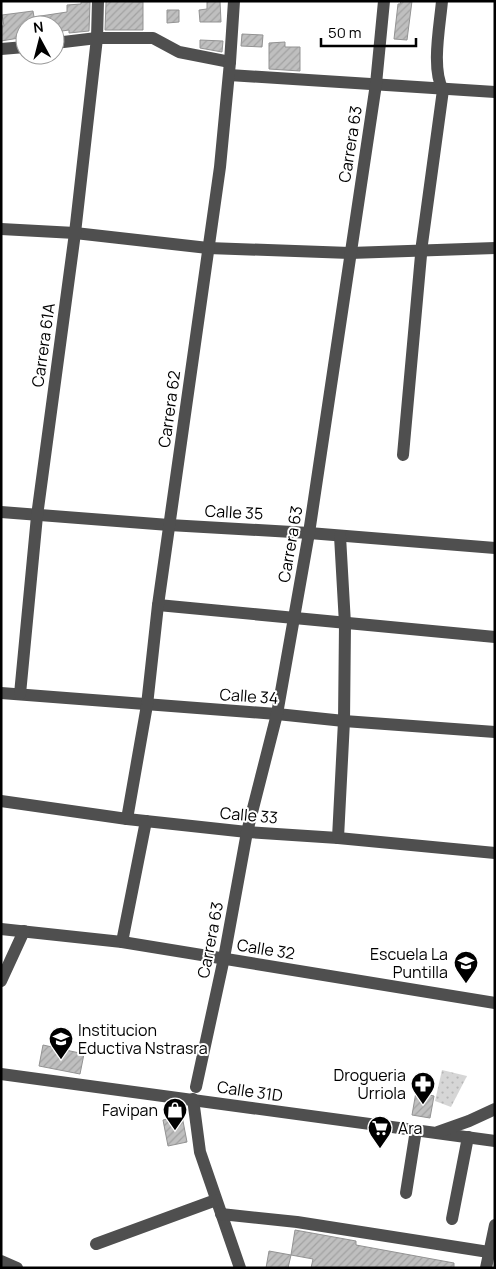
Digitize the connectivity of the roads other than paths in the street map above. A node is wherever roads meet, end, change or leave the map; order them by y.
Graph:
1 (98, 1) edge
2 (234, 1) edge
3 (384, 1) edge
4 (442, 1) edge
5 (97, 38) junction
6 (65, 42) edge
7 (15, 47) edge
8 (1, 49) edge
9 (230, 62) junction
10 (229, 75) junction
11 (376, 84) junction
12 (443, 90) junction
13 (495, 92) edge
14 (1, 229) edge
15 (75, 233) junction
16 (208, 248) junction
17 (495, 248) edge
18 (422, 251) junction
19 (350, 253) junction
20 (403, 454) dead end
21 (1, 512) edge
22 (37, 516) junction
23 (169, 525) junction
24 (309, 533) junction
25 (340, 536) junction
26 (495, 548) edge
27 (158, 605) junction
28 (293, 618) junction
29 (344, 624) junction
30 (495, 638) edge
31 (1, 693) edge
32 (20, 694) junction
33 (147, 705) junction
34 (277, 714) junction
35 (344, 721) junction
36 (495, 732) edge
37 (1, 801) edge
38 (127, 819) junction
39 (146, 821) junction
40 (247, 832) junction
41 (338, 838) junction
42 (495, 853) edge
43 (1, 930) edge
44 (24, 931) junction
45 (122, 942) junction
46 (224, 958) junction
47 (1, 981) edge
48 (495, 1003) edge
49 (1, 1074) edge
50 (194, 1093) junction
51 (495, 1109) edge
52 (416, 1130) junction
53 (436, 1133) junction
54 (468, 1137) junction
55 (495, 1141) edge
56 (406, 1193) dead end
57 (216, 1200) junction
58 (221, 1214) junction
59 (452, 1220) dead end
60 (495, 1225) edge
61 (96, 1244) dead end
62 (492, 1252) edge
63 (1, 1261) edge
64 (17, 1268) edge
65 (240, 1268) edge
66 (486, 1268) edge

1 - 5 street, Carrera 61A
2 - 9 street, Carrera 62
3 - 11 street, Carrera 63
4 - 12 street
5 - 6 street
5 - 9 street
5 - 15 street, Carrera 61A
7 - 8 street
9 - 10 street, Carrera 62
10 - 11 street
10 - 16 street, Carrera 62
11 - 12 street
11 - 19 street, Carrera 63
12 - 13 street
12 - 18 street
14 - 15 street
15 - 16 street
15 - 22 street, Carrera 61A
16 - 19 street
16 - 23 street, Carrera 62
17 - 18 street
18 - 19 street
18 - 20 street
19 - 24 street, Carrera 63
21 - 22 street, Calle 35
22 - 23 street, Calle 35
22 - 32 street, Carrera 61A
23 - 24 street, Calle 35
23 - 27 street, Carrera 62
24 - 25 street, Calle 35
24 - 28 street, Carrera 63
25 - 26 street, Calle 35
25 - 29 street
27 - 28 street
27 - 33 street, Carrera 62
28 - 29 street
28 - 34 street, Carrera 63
29 - 30 street
29 - 35 street
31 - 32 street, Calle 34
32 - 33 street, Calle 34
33 - 34 street, Calle 34
33 - 38 street, Carrera 62
34 - 35 street, Calle 34
34 - 40 street, Carrera 63
35 - 36 street, Calle 34
35 - 41 street
37 - 38 street, Calle 33
38 - 39 street, Calle 33
39 - 40 street, Calle 33
39 - 45 street
40 - 41 street, Calle 33
40 - 46 street, Carrera 63
41 - 42 street, Calle 33
43 - 44 street, Calle 32
44 - 45 street, Calle 32
44 - 47 street
45 - 46 street, Calle 32
46 - 48 street, Calle 32
46 - 50 street, Carrera 63
49 - 50 street, Calle 31D
50 - 52 street, Calle 31D
50 - 57 street, Carrera 63
51 - 53 street
52 - 53 street, Calle 31D
52 - 56 street
53 - 54 street, Calle 31D
54 - 55 street, Calle 31D
54 - 59 street
57 - 58 street, Carrera 63
57 - 61 street
58 - 62 street
58 - 65 street, Carrera 63
60 - 62 street
62 - 66 street
63 - 64 street

